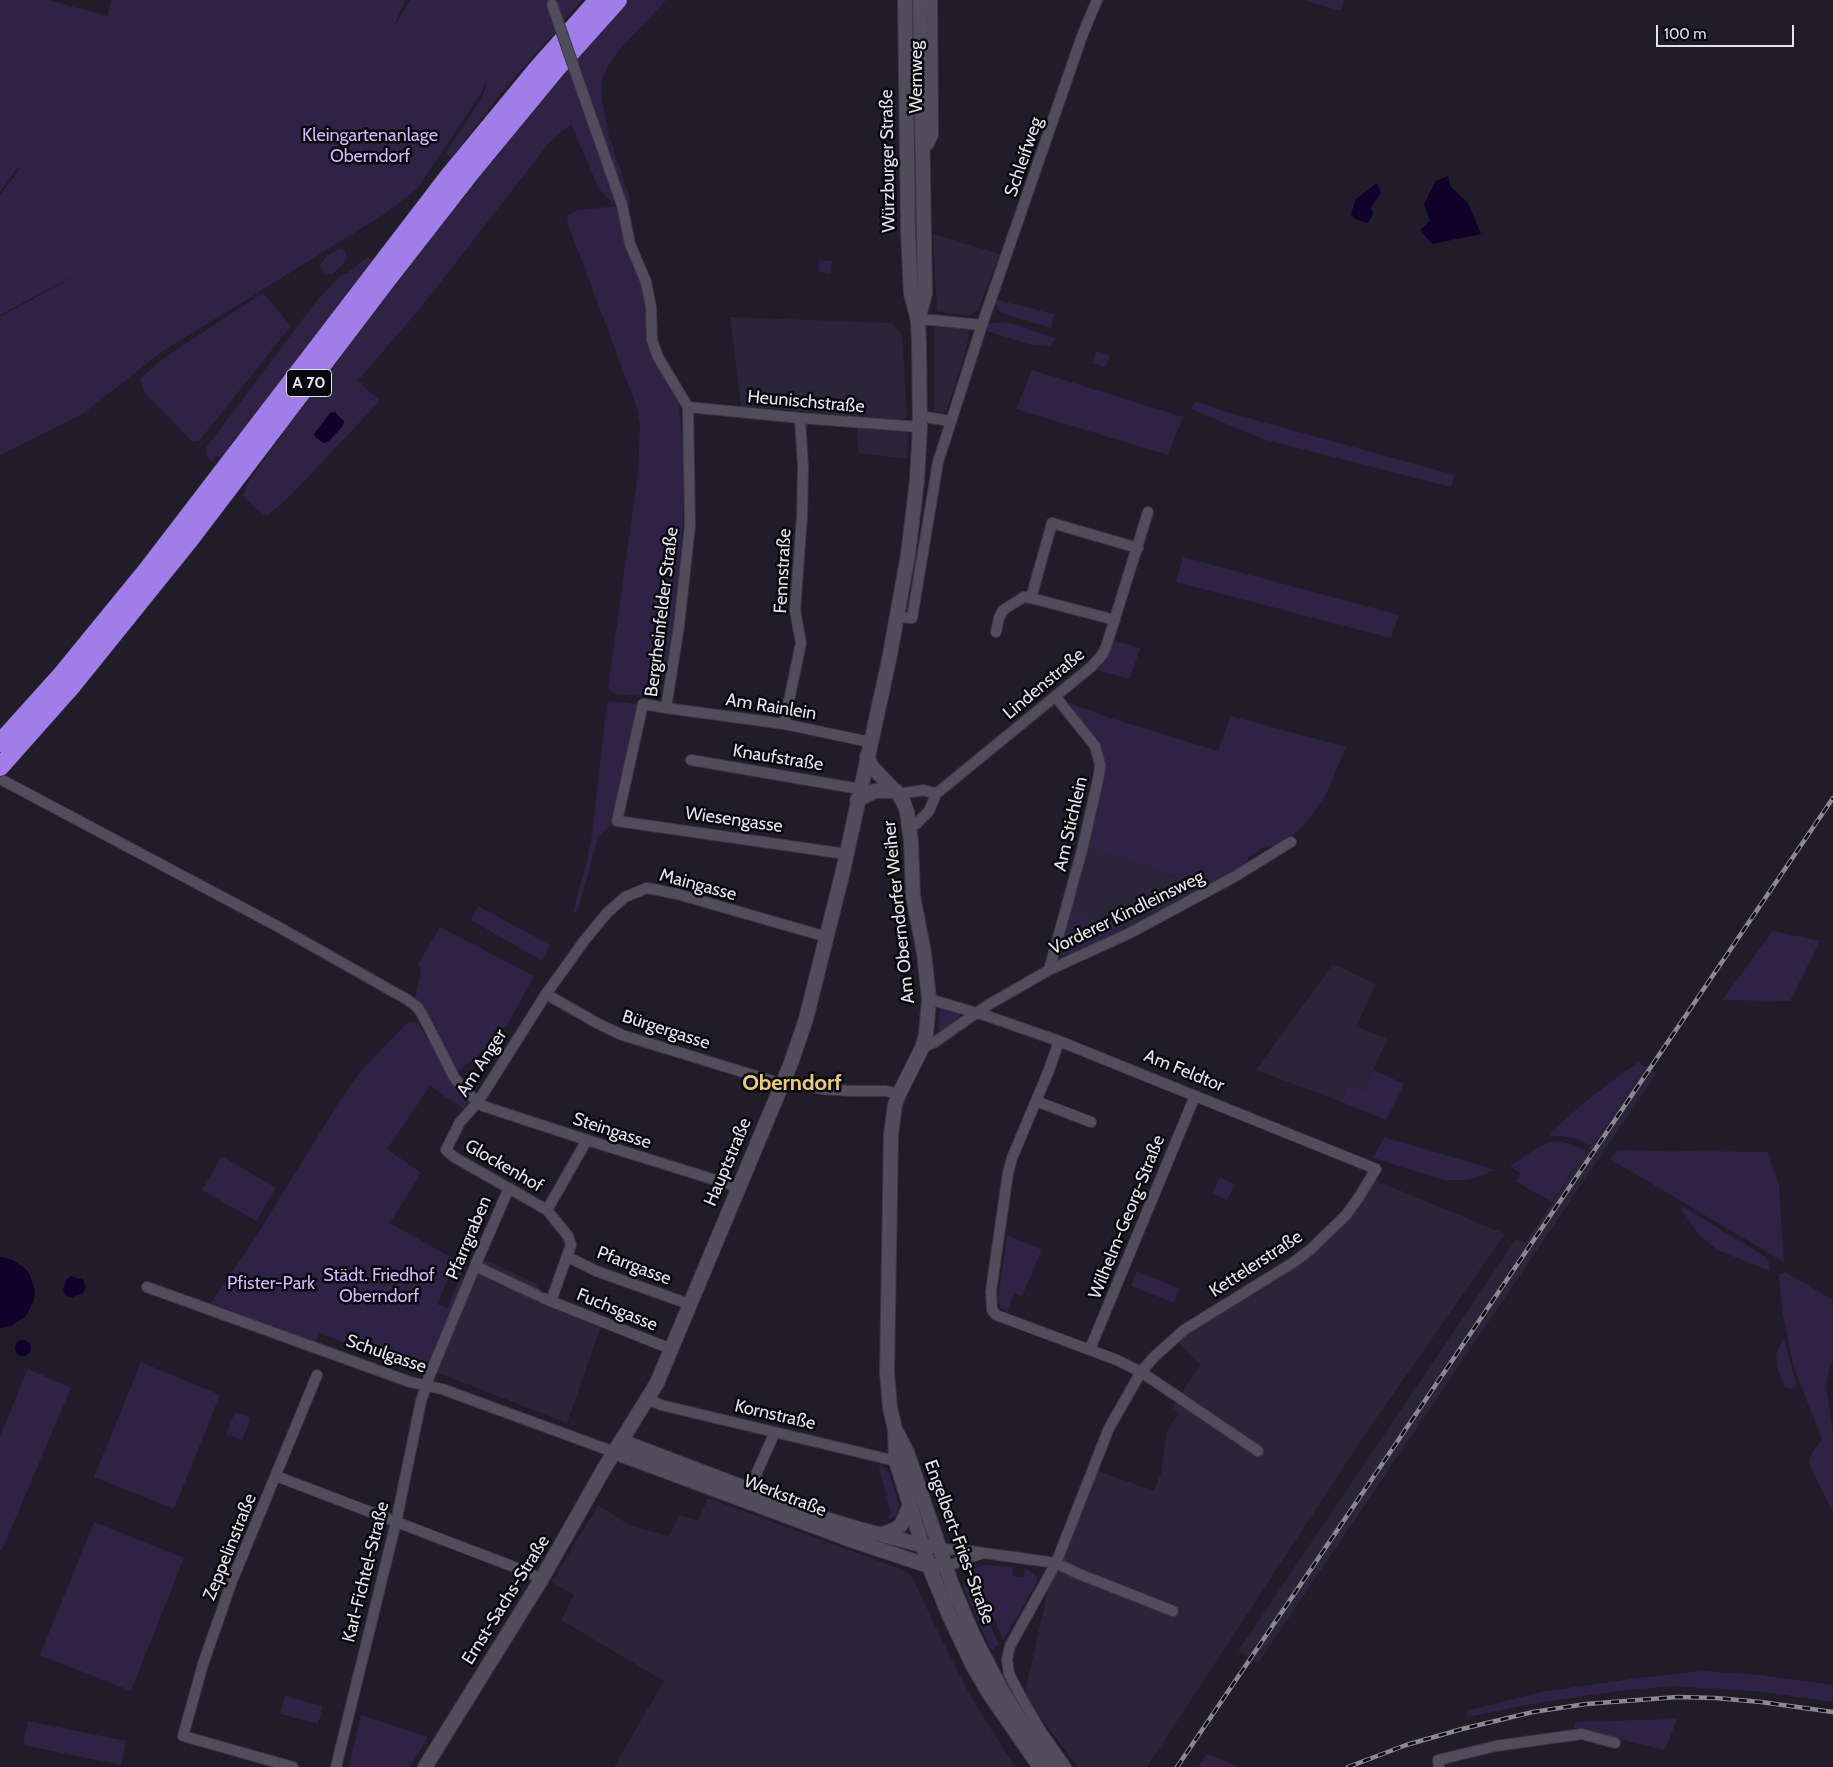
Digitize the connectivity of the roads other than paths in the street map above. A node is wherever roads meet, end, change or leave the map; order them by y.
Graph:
1 (592, 0) edge
2 (598, 0) edge
3 (618, 0) edge
4 (905, 0) edge
5 (920, 0) edge
6 (932, 0) edge
7 (1097, 0) edge
8 (552, 2) edge
9 (578, 21) junction
10 (906, 146) junction
11 (922, 146) junction
12 (918, 320) junction
13 (982, 325) junction
14 (688, 407) junction
15 (800, 418) junction
16 (920, 421) junction
17 (950, 421) junction
18 (1148, 512) dead end
19 (1138, 548) junction
20 (1031, 598) junction
21 (897, 617) junction
22 (1115, 620) junction
23 (996, 632) dead end
24 (1055, 696) junction
25 (666, 708) junction
26 (784, 724) junction
27 (0, 743) edge
28 (868, 749) junction
29 (692, 760) dead end
30 (2, 774) edge
31 (897, 792) junction
32 (936, 794) junction
33 (859, 795) junction
34 (617, 821) joint
35 (909, 826) junction
36 (1291, 842) dead end
37 (846, 854) junction
38 (828, 937) junction
39 (1049, 970) junction
40 (546, 994) junction
41 (929, 999) junction
42 (976, 1012) junction
43 (1059, 1041) junction
44 (922, 1048) junction
45 (783, 1081) junction
46 (899, 1094) junction
47 (1195, 1096) junction
48 (1036, 1101) junction
49 (478, 1102) junction
50 (1091, 1122) dead end
51 (587, 1140) junction
52 (446, 1150) joint
53 (1376, 1170) joint
54 (738, 1187) junction
55 (509, 1188) junction
56 (547, 1210) junction
57 (568, 1257) junction
58 (475, 1266) junction
59 (148, 1287) dead end
60 (543, 1298) junction
61 (689, 1304) junction
62 (671, 1349) junction
63 (1090, 1349) junction
64 (1141, 1372) junction
65 (317, 1375) dead end
66 (426, 1385) junction
67 (648, 1399) junction
68 (895, 1429) junction
69 (775, 1432) junction
70 (618, 1446) junction
71 (1258, 1451) dead end
72 (896, 1460) junction
73 (276, 1476) junction
74 (749, 1490) junction
75 (910, 1505) junction
76 (396, 1522) junction
77 (883, 1534) junction
78 (923, 1545) junction
79 (940, 1549) junction
80 (981, 1554) junction
81 (1056, 1563) junction
82 (929, 1566) junction
83 (945, 1567) junction
84 (541, 1580) junction
85 (1173, 1611) dead end
86 (979, 1663) junction
87 (1615, 1743) dead end
88 (293, 1767) edge
89 (336, 1767) edge
90 (425, 1767) edge
91 (1040, 1767) edge
92 (1055, 1767) edge
93 (1066, 1767) edge
94 (1439, 1767) edge

1 - 9 highway
2 - 9 highway, A 70
3 - 30 highway, A 70
4 - 10 main road, Würzburger Straße
5 - 11 main road, Würzburger Straße
6 - 11 street, Wernweg
7 - 13 street, Schleifweg
8 - 14 street, bridge
9 - 27 highway, A 70
10 - 11 main road
10 - 12 main road, Würzburger Straße
11 - 12 main road, Würzburger Straße
12 - 13 street
12 - 16 main road, Würzburger Straße
13 - 17 street, Schleifweg
14 - 15 street, Heunischstraße
14 - 25 street, Bergrheinfelder Straße
15 - 16 street, Heunischstraße
15 - 26 street, Fennstraße
16 - 17 street
16 - 21 main road, Würzburger Straße
17 - 21 street
18 - 19 street, Lindenstraße
19 - 20 street
19 - 22 street, Lindenstraße
20 - 22 street
20 - 23 street
21 - 28 main road, Würzburger Straße
22 - 24 street, Lindenstraße
24 - 32 street, Lindenstraße
24 - 39 street, Am Stichlein
25 - 26 street, Am Rainlein
25 - 34 street, Bergrheinfelder Straße
26 - 28 street, Am Rainlein
28 - 31 main road, Am Oberndorfer Weiher
28 - 33 main road, Hauptstraße
29 - 33 street, Knaufstraße
30 - 49 street
31 - 32 street
31 - 33 main road
31 - 35 main road, Am Oberndorfer Weiher
32 - 35 street, Lindenstraße
33 - 37 main road, Hauptstraße
34 - 37 street, Wiesengasse
35 - 41 main road, Am Oberndorfer Weiher
36 - 39 street, Vorderer Kindleinsweg
37 - 38 main road, Hauptstraße
38 - 40 street, Maingasse
38 - 45 main road, Hauptstraße
39 - 42 street, Vorderer Kindleinsweg
40 - 45 street, Bürgergasse
40 - 49 street, Am Anger
41 - 42 street, Am Feldtor
41 - 44 main road, Am Oberndorfer Weiher
42 - 43 street, Am Feldtor
42 - 44 street
43 - 47 street, Am Feldtor
43 - 48 street
44 - 46 main road
45 - 46 street
45 - 54 main road, Hauptstraße
46 - 68 main road, Engelbert-Fries-Straße
47 - 53 street, Am Feldtor
47 - 63 street, Wilhelm-Georg-Straße
48 - 50 street
48 - 63 street
49 - 51 street, Steingasse
49 - 52 street, Am Anger
51 - 54 street, Steingasse
51 - 56 street, Glockenhof
52 - 55 street, Glockenhof
53 - 64 street, Kettelerstraße
54 - 61 main road, Hauptstraße
55 - 56 street, Glockenhof
55 - 58 street, Pfarrgraben
56 - 57 street, Glockenhof
57 - 60 street, Fuchsgasse
57 - 61 street, Pfarrgasse
58 - 60 street, Fuchsgasse
58 - 66 street, Pfarrgraben
59 - 66 street, Schulgasse
60 - 62 street, Fuchsgasse
61 - 62 main road, Hauptstraße
62 - 67 main road, Hauptstraße
63 - 64 street
64 - 71 street
64 - 81 street, Kettelerstraße
65 - 73 street, Zeppelinstraße
66 - 70 street, Schulgasse
66 - 76 street, Karl-Fichtel-Straße
67 - 69 street, Kornstraße
67 - 70 main road, Hauptstraße
68 - 72 main road, Engelbert-Fries-Straße
68 - 79 main road, Engelbert-Fries-Straße
69 - 72 street, Kornstraße
69 - 74 street
70 - 74 main road, Werkstraße
70 - 82 main road, Werkstraße
70 - 84 main road, Ernst-Sachs-Straße
72 - 75 main road, Engelbert-Fries-Straße
73 - 76 street
73 - 88 street, Zeppelinstraße
74 - 77 main road, Werkstraße
75 - 77 main road
75 - 78 main road, Engelbert-Fries-Straße
76 - 84 street
76 - 89 street, Karl-Fichtel-Straße
77 - 78 main road, Werkstraße
78 - 79 main road, Werkstraße
78 - 82 main road, Engelbert-Fries-Straße
79 - 80 street
79 - 83 main road, Engelbert-Fries-Straße
80 - 81 street
80 - 83 street
81 - 85 street
81 - 93 street, Kettelerstraße
82 - 83 main road, Werkstraße
82 - 86 main road, Engelbert-Fries-Straße
83 - 86 main road, Engelbert-Fries-Straße
84 - 90 main road, Ernst-Sachs-Straße
86 - 91 main road, Engelbert-Fries-Straße
86 - 92 main road, Engelbert-Fries-Straße
87 - 94 street

